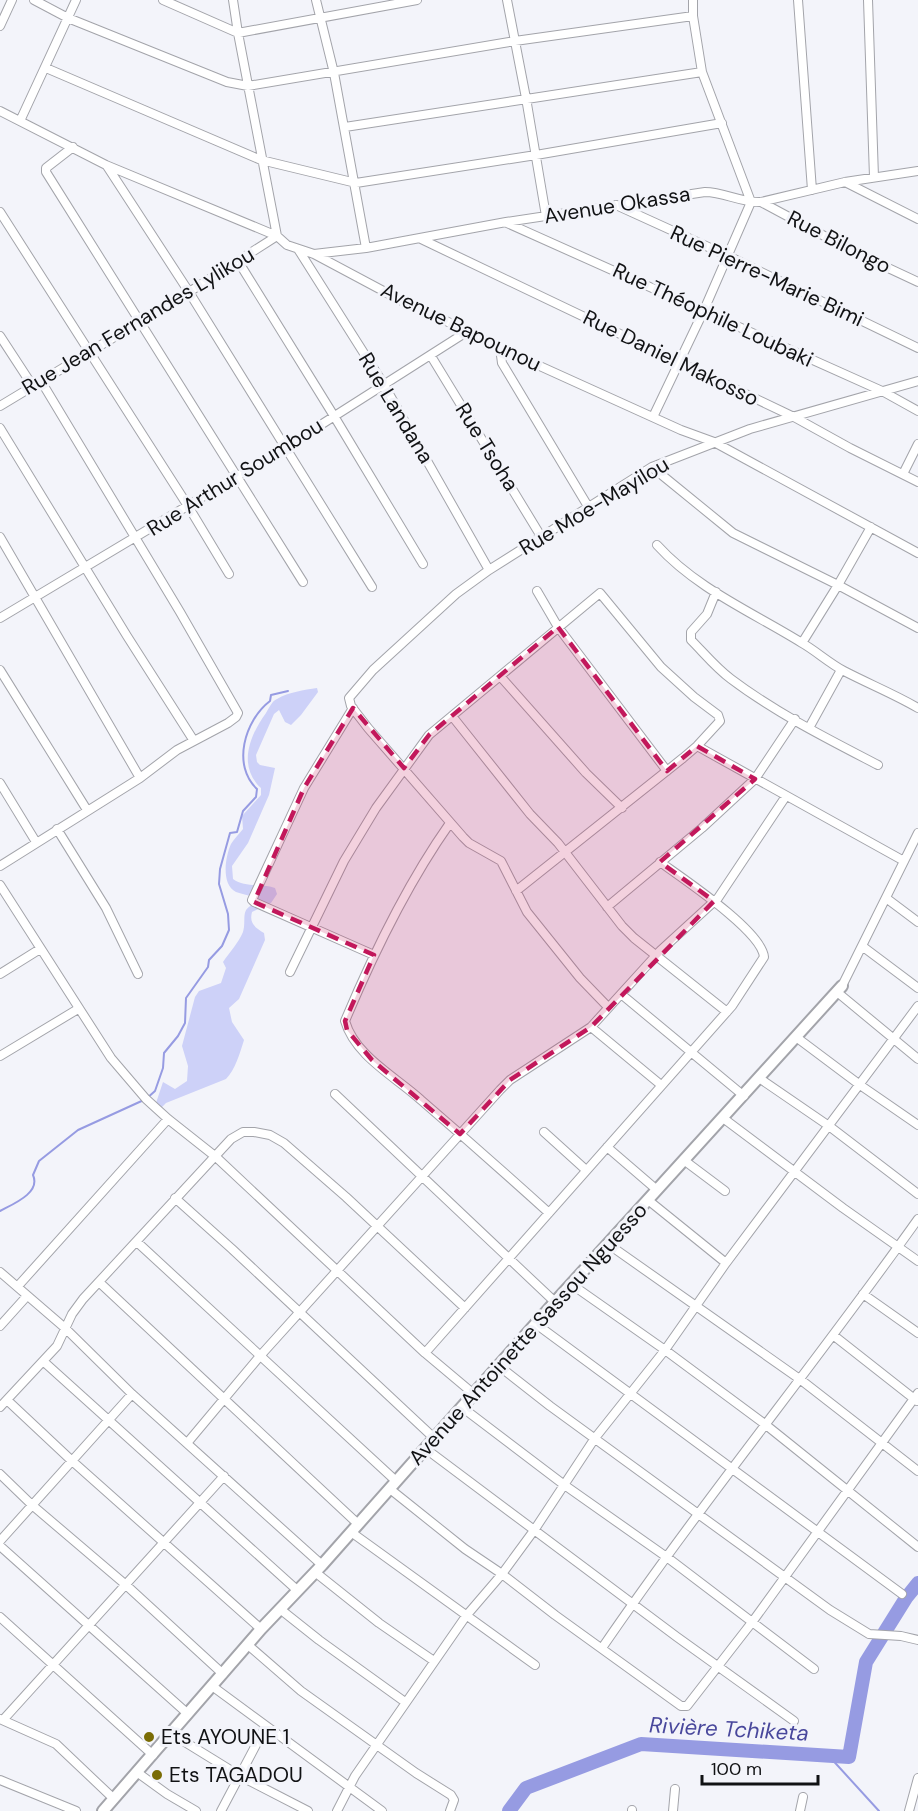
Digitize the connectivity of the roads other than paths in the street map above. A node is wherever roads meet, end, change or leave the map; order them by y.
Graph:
1 (12, 0) edge
2 (34, 0) edge
3 (76, 0) edge
4 (163, 0) edge
5 (233, 0) edge
6 (316, 0) edge
7 (417, 0) edge
8 (507, 0) edge
9 (693, 0) edge
10 (798, 0) edge
11 (868, 0) edge
12 (693, 16) junction
13 (319, 17) junction
14 (68, 18) junction
15 (0, 26) edge
16 (238, 33) junction
17 (515, 41) junction
18 (46, 68) junction
19 (702, 72) junction
20 (334, 73) junction
21 (248, 86) junction
22 (526, 98) junction
23 (0, 111) edge
24 (20, 121) junction
25 (722, 123) junction
26 (345, 127) junction
27 (73, 147) junction
28 (536, 155) junction
29 (261, 160) junction
30 (106, 165) junction
31 (918, 171) edge
32 (874, 177) junction
33 (845, 182) junction
34 (356, 183) junction
35 (812, 190) junction
36 (751, 202) junction
37 (761, 202) junction
38 (616, 205) junction
39 (0, 212) edge
40 (546, 216) junction
41 (918, 219) edge
42 (506, 222) junction
43 (277, 236) junction
44 (422, 238) junction
45 (366, 248) junction
46 (297, 249) junction
47 (314, 254) junction
48 (728, 256) junction
49 (238, 261) junction
50 (918, 282) edge
51 (189, 291) junction
52 (704, 310) junction
53 (140, 321) junction
54 (468, 331) junction
55 (0, 336) edge
56 (500, 348) junction
57 (918, 348) edge
58 (89, 351) junction
59 (431, 356) junction
60 (679, 362) junction
61 (41, 381) junction
62 (918, 381) edge
63 (32, 386) junction
64 (384, 386) junction
65 (882, 391) junction
66 (0, 406) edge
67 (918, 411) edge
68 (334, 416) junction
69 (653, 417) junction
70 (794, 417) junction
71 (0, 428) edge
72 (714, 442) junction
73 (918, 444) edge
74 (285, 447) junction
75 (652, 467) junction
76 (903, 474) junction
77 (237, 477) junction
78 (918, 482) edge
79 (188, 506) junction
80 (590, 508) junction
81 (871, 527) junction
82 (0, 537) edge
83 (136, 538) junction
84 (542, 538) junction
85 (657, 545) dead end
86 (918, 553) edge
87 (423, 564) dead end
88 (85, 568) junction
89 (489, 570) junction
90 (228, 574) dead end
91 (303, 582) dead end
92 (838, 585) junction
93 (372, 587) dead end
94 (537, 591) dead end
95 (716, 592) junction
96 (36, 597) junction
97 (0, 618) edge
98 (558, 627) junction
99 (918, 628) edge
100 (802, 643) junction
101 (0, 670) edge
102 (841, 670) junction
103 (500, 676) junction
104 (353, 708) junction
105 (918, 708) edge
106 (452, 716) junction
107 (795, 719) junction
108 (809, 728) junction
109 (194, 741) junction
110 (697, 746) junction
111 (878, 765) dead end
112 (404, 768) junction
113 (668, 771) junction
114 (140, 778) junction
115 (755, 779) junction
116 (0, 783) edge
117 (786, 796) junction
118 (622, 808) junction
119 (87, 810) junction
120 (450, 823) junction
121 (57, 828) junction
122 (918, 833) edge
123 (36, 842) junction
124 (910, 850) junction
125 (566, 853) junction
126 (918, 855) edge
127 (904, 861) junction
128 (660, 862) junction
129 (0, 866) edge
130 (0, 885) edge
131 (516, 891) junction
132 (886, 898) junction
133 (714, 901) junction
134 (608, 907) junction
135 (918, 922) edge
136 (312, 926) junction
137 (862, 946) junction
138 (40, 949) junction
139 (375, 955) junction
140 (655, 956) junction
141 (290, 972) dead end
142 (0, 974) edge
143 (138, 974) dead end
144 (918, 988) edge
145 (839, 989) junction
146 (621, 994) junction
147 (918, 1006) edge
148 (608, 1007) junction
149 (78, 1009) junction
150 (727, 1012) junction
151 (591, 1027) junction
152 (796, 1037) junction
153 (894, 1039) junction
154 (692, 1052) junction
155 (0, 1056) edge
156 (918, 1059) edge
157 (759, 1078) junction
158 (661, 1085) junction
159 (860, 1085) junction
160 (335, 1094) dead end
161 (744, 1096) junction
162 (723, 1118) junction
163 (168, 1119) junction
164 (918, 1125) edge
165 (829, 1126) junction
166 (544, 1131) dead end
167 (460, 1134) junction
168 (607, 1147) junction
169 (216, 1156) junction
170 (685, 1161) junction
171 (586, 1170) junction
172 (795, 1172) junction
173 (423, 1177) junction
174 (657, 1190) junction
175 (725, 1191) dead end
176 (918, 1194) edge
177 (175, 1198) junction
178 (648, 1200) junction
179 (549, 1213) junction
180 (918, 1220) edge
181 (377, 1226) junction
182 (137, 1242) junction
183 (608, 1244) junction
184 (899, 1247) junction
185 (509, 1258) junction
186 (918, 1261) edge
187 (726, 1263) junction
188 (337, 1271) junction
189 (0, 1272) edge
190 (99, 1282) junction
191 (571, 1284) junction
192 (18, 1286) junction
193 (863, 1294) junction
194 (27, 1296) junction
195 (555, 1302) junction
196 (697, 1306) junction
197 (465, 1308) junction
198 (299, 1313) junction
199 (536, 1324) junction
200 (0, 1326) edge
201 (65, 1328) junction
202 (918, 1334) edge
203 (833, 1335) junction
204 (665, 1350) junction
205 (425, 1353) junction
206 (260, 1356) junction
207 (44, 1361) junction
208 (499, 1366) junction
209 (801, 1380) junction
210 (132, 1394) junction
211 (475, 1395) junction
212 (631, 1395) junction
213 (225, 1398) junction
214 (917, 1398) edge
215 (7, 1400) junction
216 (0, 1407) edge
217 (463, 1408) junction
218 (109, 1419) junction
219 (766, 1425) junction
220 (434, 1438) junction
221 (595, 1438) junction
222 (883, 1442) junction
223 (188, 1443) junction
224 (426, 1449) junction
225 (72, 1460) junction
226 (733, 1468) junction
227 (918, 1471) edge
228 (0, 1474) edge
229 (224, 1476) junction
230 (563, 1484) junction
231 (393, 1485) junction
232 (847, 1491) junction
233 (200, 1501) junction
234 (32, 1505) junction
235 (699, 1513) junction
236 (354, 1528) junction
237 (535, 1529) junction
238 (816, 1532) junction
239 (0, 1541) edge
240 (164, 1543) junction
241 (0, 1546) edge
242 (918, 1547) edge
243 (668, 1558) junction
244 (319, 1568) junction
245 (502, 1574) junction
246 (784, 1575) junction
247 (126, 1585) junction
248 (297, 1590) junction
249 (902, 1594) dead end
250 (634, 1604) junction
251 (280, 1609) junction
252 (466, 1616) junction
253 (0, 1617) edge
254 (753, 1621) junction
255 (90, 1626) junction
256 (261, 1629) junction
257 (918, 1640) edge
258 (248, 1645) junction
259 (602, 1648) junction
260 (434, 1661) junction
261 (54, 1664) junction
262 (535, 1665) dead end
263 (719, 1667) junction
264 (814, 1669) dead end
265 (223, 1674) junction
266 (212, 1686) junction
267 (405, 1702) junction
268 (188, 1713) junction
269 (1, 1719) edge
270 (794, 1720) dead end
271 (266, 1726) junction
272 (172, 1734) junction
273 (377, 1744) junction
274 (153, 1755) junction
275 (138, 1773) junction
276 (240, 1776) junction
277 (918, 1778) edge
278 (0, 1780) edge
279 (350, 1786) junction
280 (675, 1789) dead end
281 (803, 1797) dead end
282 (114, 1799) junction
283 (76, 1811) edge
284 (104, 1811) edge
285 (196, 1811) edge
286 (220, 1811) edge
287 (308, 1811) edge
288 (337, 1811) edge
289 (382, 1811) edge
290 (450, 1811) edge
291 (673, 1811) edge
292 (800, 1811) edge
293 (909, 1811) edge

1 - 15 street
2 - 14 street
3 - 14 street
4 - 16 street
5 - 16 street
6 - 13 street
7 - 13 street
8 - 17 street
9 - 12 street
10 - 35 street
11 - 32 street
12 - 17 street
12 - 19 street
13 - 16 street
13 - 20 street
14 - 18 street
14 - 21 street
16 - 21 street
17 - 20 street
17 - 22 street
18 - 24 street
18 - 29 street
19 - 22 street
19 - 25 street
20 - 21 street
20 - 26 street
21 - 29 street
22 - 26 street
22 - 28 street
23 - 24 street, Avenue Bapounou
24 - 27 street, Avenue Bapounou
25 - 28 street
25 - 36 street
26 - 34 street
27 - 30 street, Avenue Bapounou
27 - 53 street
28 - 34 street
28 - 40 street
29 - 34 street
29 - 43 street
30 - 43 street, Avenue Bapounou
30 - 51 street
31 - 32 street, Avenue Okassa
32 - 33 street, Avenue Okassa
33 - 35 street, Avenue Okassa
33 - 41 street
34 - 45 street
35 - 37 street, Avenue Okassa
36 - 37 street, Avenue Okassa
36 - 38 street, Avenue Okassa
36 - 48 street
37 - 50 street, Rue Bilongo
38 - 40 street, Avenue Okassa
38 - 48 street, Rue Pierre-Marie Bimi
39 - 58 street
40 - 42 street, Avenue Okassa
42 - 44 street, Avenue Okassa
42 - 52 street, Rue Théophile Loubaki
43 - 46 street, Avenue Bapounou
43 - 49 street, Rue Jean Fernandes Lylikou
44 - 45 street, Avenue Okassa
44 - 60 street, Rue Daniel Makosso
45 - 47 street, Avenue Okassa
46 - 47 street, Avenue Bapounou
46 - 64 street, Rue Landana
47 - 54 street, Avenue Bapounou
48 - 52 street
48 - 57 street, Rue Pierre-Marie Bimi
49 - 51 street, Rue Jean Fernandes Lylikou
49 - 68 street
51 - 53 street, Rue Jean Fernandes Lylikou
51 - 74 street
52 - 60 street
52 - 65 street, Rue Théophile Loubaki
53 - 58 street, Rue Jean Fernandes Lylikou
53 - 77 street
54 - 56 street, Avenue Bapounou
54 - 59 street, Rue Arthur Soumbou
55 - 63 street
56 - 69 street, Avenue Bapounou
56 - 80 street
58 - 61 street, Rue Jean Fernandes Lylikou
58 - 79 street
59 - 64 street, Rue Arthur Soumbou
59 - 84 street, Rue Tsoha
60 - 69 street
60 - 70 street, Rue Daniel Makosso
61 - 63 street, Rue Jean Fernandes Lylikou
61 - 83 street
62 - 65 street, Rue Moe-Mayilou
63 - 66 street, Rue Jean Fernandes Lylikou
64 - 68 street, Rue Arthur Soumbou
64 - 89 street, Rue Landana
65 - 67 street, Rue Théophile Loubaki
65 - 70 street, Rue Moe-Mayilou
68 - 74 street, Rue Arthur Soumbou
68 - 87 street
69 - 72 street, Avenue Bapounou
70 - 72 street, Rue Moe-Mayilou
70 - 76 street, Rue Daniel Makosso
71 - 88 street
72 - 75 street, Rue Moe-Mayilou
72 - 81 street, Avenue Bapounou
73 - 76 street
74 - 77 street, Rue Arthur Soumbou
74 - 93 street
75 - 80 street, Rue Moe-Mayilou
75 - 92 street
76 - 78 street, Rue Daniel Makosso
77 - 79 street, Rue Arthur Soumbou
77 - 91 street
79 - 83 street, Rue Arthur Soumbou
79 - 90 street
80 - 84 street, Rue Moe-Mayilou
81 - 86 street, Avenue Bapounou
81 - 92 street
82 - 96 street
83 - 88 street, Rue Arthur Soumbou
83 - 109 street
84 - 89 street, Rue Moe-Mayilou
85 - 95 street
88 - 96 street, Rue Arthur Soumbou
88 - 109 street
89 - 104 street, Rue Moe-Mayilou
92 - 99 street
92 - 100 street
94 - 98 street
95 - 100 street
95 - 107 street
96 - 97 street, Rue Arthur Soumbou
96 - 114 street
98 - 103 street
98 - 110 street
98 - 113 street
100 - 102 street
101 - 119 street
102 - 105 street
102 - 108 street
103 - 106 street
103 - 118 street
104 - 112 street
104 - 136 street
106 - 112 street
106 - 125 street
107 - 108 street
107 - 115 street
108 - 111 street
109 - 114 street
110 - 113 street
110 - 115 street
112 - 120 street
112 - 136 street
113 - 118 street
114 - 119 street
115 - 117 street
115 - 128 street
116 - 123 street
117 - 127 street
117 - 133 street
118 - 125 street
119 - 121 street
120 - 131 street
120 - 139 street
121 - 123 street
121 - 143 street
122 - 124 street, Avenue Antoinette Sassou Nguesso
123 - 129 street
124 - 126 street
124 - 127 street, Avenue Antoinette Sassou Nguesso
125 - 131 street
125 - 134 street
127 - 132 street, Avenue Antoinette Sassou Nguesso
128 - 133 street
128 - 134 street
130 - 138 street
131 - 148 street
132 - 135 street
132 - 137 street, Avenue Antoinette Sassou Nguesso
133 - 140 street
133 - 150 street
134 - 140 street
136 - 139 street
136 - 141 street
137 - 144 street
137 - 145 street, Avenue Antoinette Sassou Nguesso
138 - 142 street
138 - 149 street
139 - 167 street
140 - 146 street
140 - 150 street
145 - 152 street, Avenue Antoinette Sassou Nguesso
145 - 153 street
146 - 148 street
146 - 154 street
147 - 153 street
148 - 151 street
149 - 155 street
149 - 163 street
150 - 154 street
151 - 158 street
151 - 167 street
152 - 157 street, Avenue Antoinette Sassou Nguesso
152 - 159 street
153 - 156 street
153 - 159 street
154 - 158 street
154 - 161 street
157 - 161 street, Avenue Antoinette Sassou Nguesso
157 - 165 street
158 - 168 street
159 - 164 street
159 - 165 street
160 - 173 street
161 - 162 street, Avenue Antoinette Sassou Nguesso
162 - 170 street, Avenue Antoinette Sassou Nguesso
162 - 172 street
163 - 169 street
163 - 192 street
165 - 172 street
165 - 176 street
166 - 171 street
167 - 173 street
167 - 179 street
168 - 171 street
168 - 174 street
169 - 177 street
169 - 181 street
169 - 188 street
170 - 174 street, Avenue Antoinette Sassou Nguesso
170 - 175 street
171 - 179 street
172 - 184 street
172 - 187 street
173 - 181 street
173 - 185 street
174 - 178 street, Avenue Antoinette Sassou Nguesso
177 - 182 street
177 - 198 street
178 - 183 street, Avenue Antoinette Sassou Nguesso
178 - 187 street
179 - 185 street
180 - 184 street
181 - 188 street
181 - 197 street
182 - 190 street
182 - 206 street
183 - 191 street, Avenue Antoinette Sassou Nguesso
183 - 196 street
184 - 186 street
184 - 193 street
185 - 195 street
185 - 197 street
187 - 196 street
188 - 198 street
188 - 205 street
189 - 192 street
190 - 201 street
190 - 213 street
191 - 195 street, Avenue Antoinette Sassou Nguesso
191 - 204 street
192 - 194 street
193 - 202 street
193 - 203 street
194 - 200 street
194 - 201 street
195 - 199 street, Avenue Antoinette Sassou Nguesso
196 - 204 street
196 - 209 street
197 - 205 street
198 - 206 street
198 - 220 street
199 - 208 street, Avenue Antoinette Sassou Nguesso
199 - 212 street
201 - 207 street
201 - 210 street
203 - 209 street
203 - 214 street
204 - 212 street
204 - 219 street
205 - 211 street
206 - 213 street
206 - 231 street
207 - 215 street
207 - 218 street
208 - 211 street, Avenue Antoinette Sassou Nguesso
208 - 221 street
209 - 219 street
209 - 222 street
210 - 218 street
210 - 223 street
211 - 217 street, Avenue Antoinette Sassou Nguesso
212 - 221 street
212 - 226 street
213 - 223 street
213 - 236 street
214 - 222 street
215 - 216 street
215 - 225 street
217 - 220 street, Avenue Antoinette Sassou Nguesso
217 - 230 street
218 - 225 street
218 - 233 street
219 - 226 street
219 - 232 street
220 - 224 street, Avenue Antoinette Sassou Nguesso
221 - 230 street
221 - 235 street
222 - 227 street
222 - 232 street
223 - 229 street
224 - 231 street, Avenue Antoinette Sassou Nguesso
224 - 237 street
225 - 234 street
225 - 240 street
226 - 235 street
226 - 238 street
228 - 234 street
229 - 233 street
229 - 244 street
230 - 237 street
230 - 243 street
231 - 236 street, Avenue Antoinette Sassou Nguesso
231 - 245 street
232 - 238 street
232 - 242 street
233 - 240 street
233 - 248 street
234 - 239 street
234 - 247 street
235 - 243 street
235 - 246 street
236 - 244 street, Avenue Antoinette Sassou Nguesso
236 - 252 street
237 - 245 street
237 - 250 street
238 - 246 street
238 - 249 street
240 - 247 street
240 - 256 street
241 - 255 street
243 - 250 street
243 - 254 street
244 - 248 street, Avenue Antoinette Sassou Nguesso
244 - 260 street
245 - 252 street
245 - 259 street
246 - 254 street
246 - 257 street
247 - 255 street
247 - 265 street
248 - 251 street, Avenue Antoinette Sassou Nguesso
250 - 259 street
250 - 263 street
251 - 256 street, Avenue Antoinette Sassou Nguesso
251 - 267 street
252 - 260 street
252 - 262 street
253 - 261 street
254 - 263 street
254 - 264 street
255 - 261 street
255 - 268 street
256 - 258 street, Avenue Antoinette Sassou Nguesso
258 - 265 street, Avenue Antoinette Sassou Nguesso
258 - 273 street
259 - 263 street
260 - 267 street
261 - 269 street
261 - 274 street
263 - 270 street
265 - 266 street, Avenue Antoinette Sassou Nguesso
266 - 268 street, Avenue Antoinette Sassou Nguesso
266 - 271 street
267 - 273 street
268 - 272 street, Avenue Antoinette Sassou Nguesso
269 - 282 street
271 - 276 street
271 - 279 street
272 - 274 street, Avenue Antoinette Sassou Nguesso
272 - 276 street
273 - 279 street
273 - 290 street
274 - 275 street, Avenue Antoinette Sassou Nguesso
275 - 282 street, Avenue Antoinette Sassou Nguesso
275 - 285 street
276 - 286 street
276 - 287 street
277 - 293 street
278 - 283 street
279 - 288 street
279 - 289 street
280 - 291 street
281 - 292 street
282 - 284 street, Avenue Antoinette Sassou Nguesso

